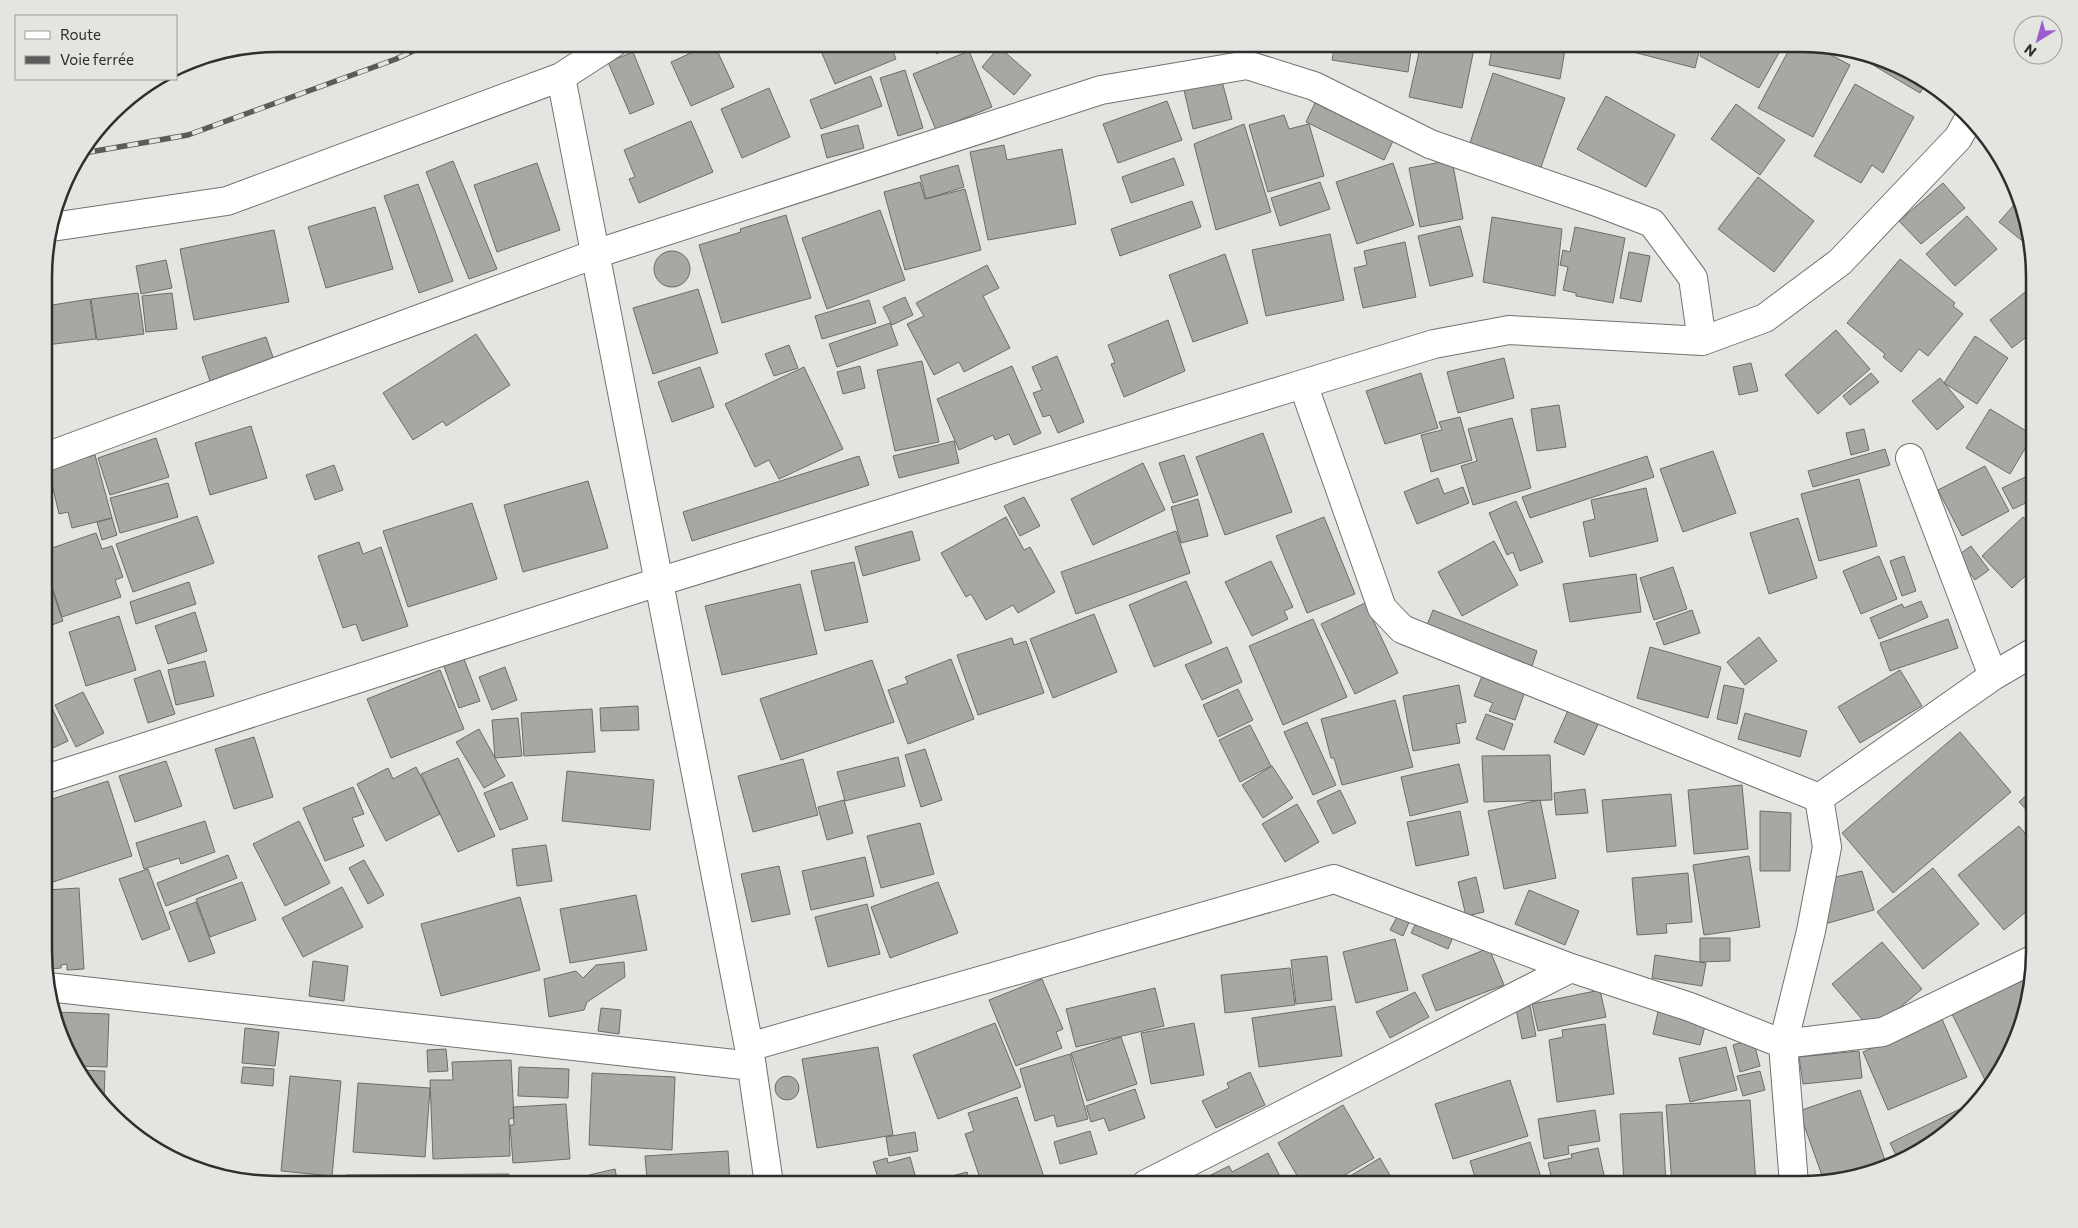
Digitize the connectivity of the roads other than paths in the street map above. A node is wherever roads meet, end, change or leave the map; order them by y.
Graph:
1 (600, 52) edge
2 (562, 77) junction
3 (1966, 124) edge
4 (58, 226) edge
5 (595, 254) junction
6 (1702, 340) junction
7 (1303, 384) junction
8 (52, 455) edge
9 (1910, 458) dead end
10 (658, 582) junction
11 (2026, 657) edge
12 (1993, 676) junction
13 (52, 777) edge
14 (1819, 798) junction
15 (2025, 963) edge
16 (1571, 968) junction
17 (56, 988) edge
18 (1783, 1044) junction
19 (750, 1057) junction
20 (768, 1176) edge
21 (1162, 1176) edge
22 (1793, 1176) edge

1 - 2 street
2 - 4 street
2 - 5 street
3 - 6 street
5 - 6 street
5 - 8 street
5 - 10 street
6 - 7 street
7 - 10 street
7 - 14 street
9 - 12 street
10 - 13 street
10 - 19 street
11 - 12 street
12 - 14 street
14 - 18 street
15 - 18 street
16 - 18 street
16 - 19 street
16 - 21 street
17 - 19 street
18 - 22 street
19 - 20 street

